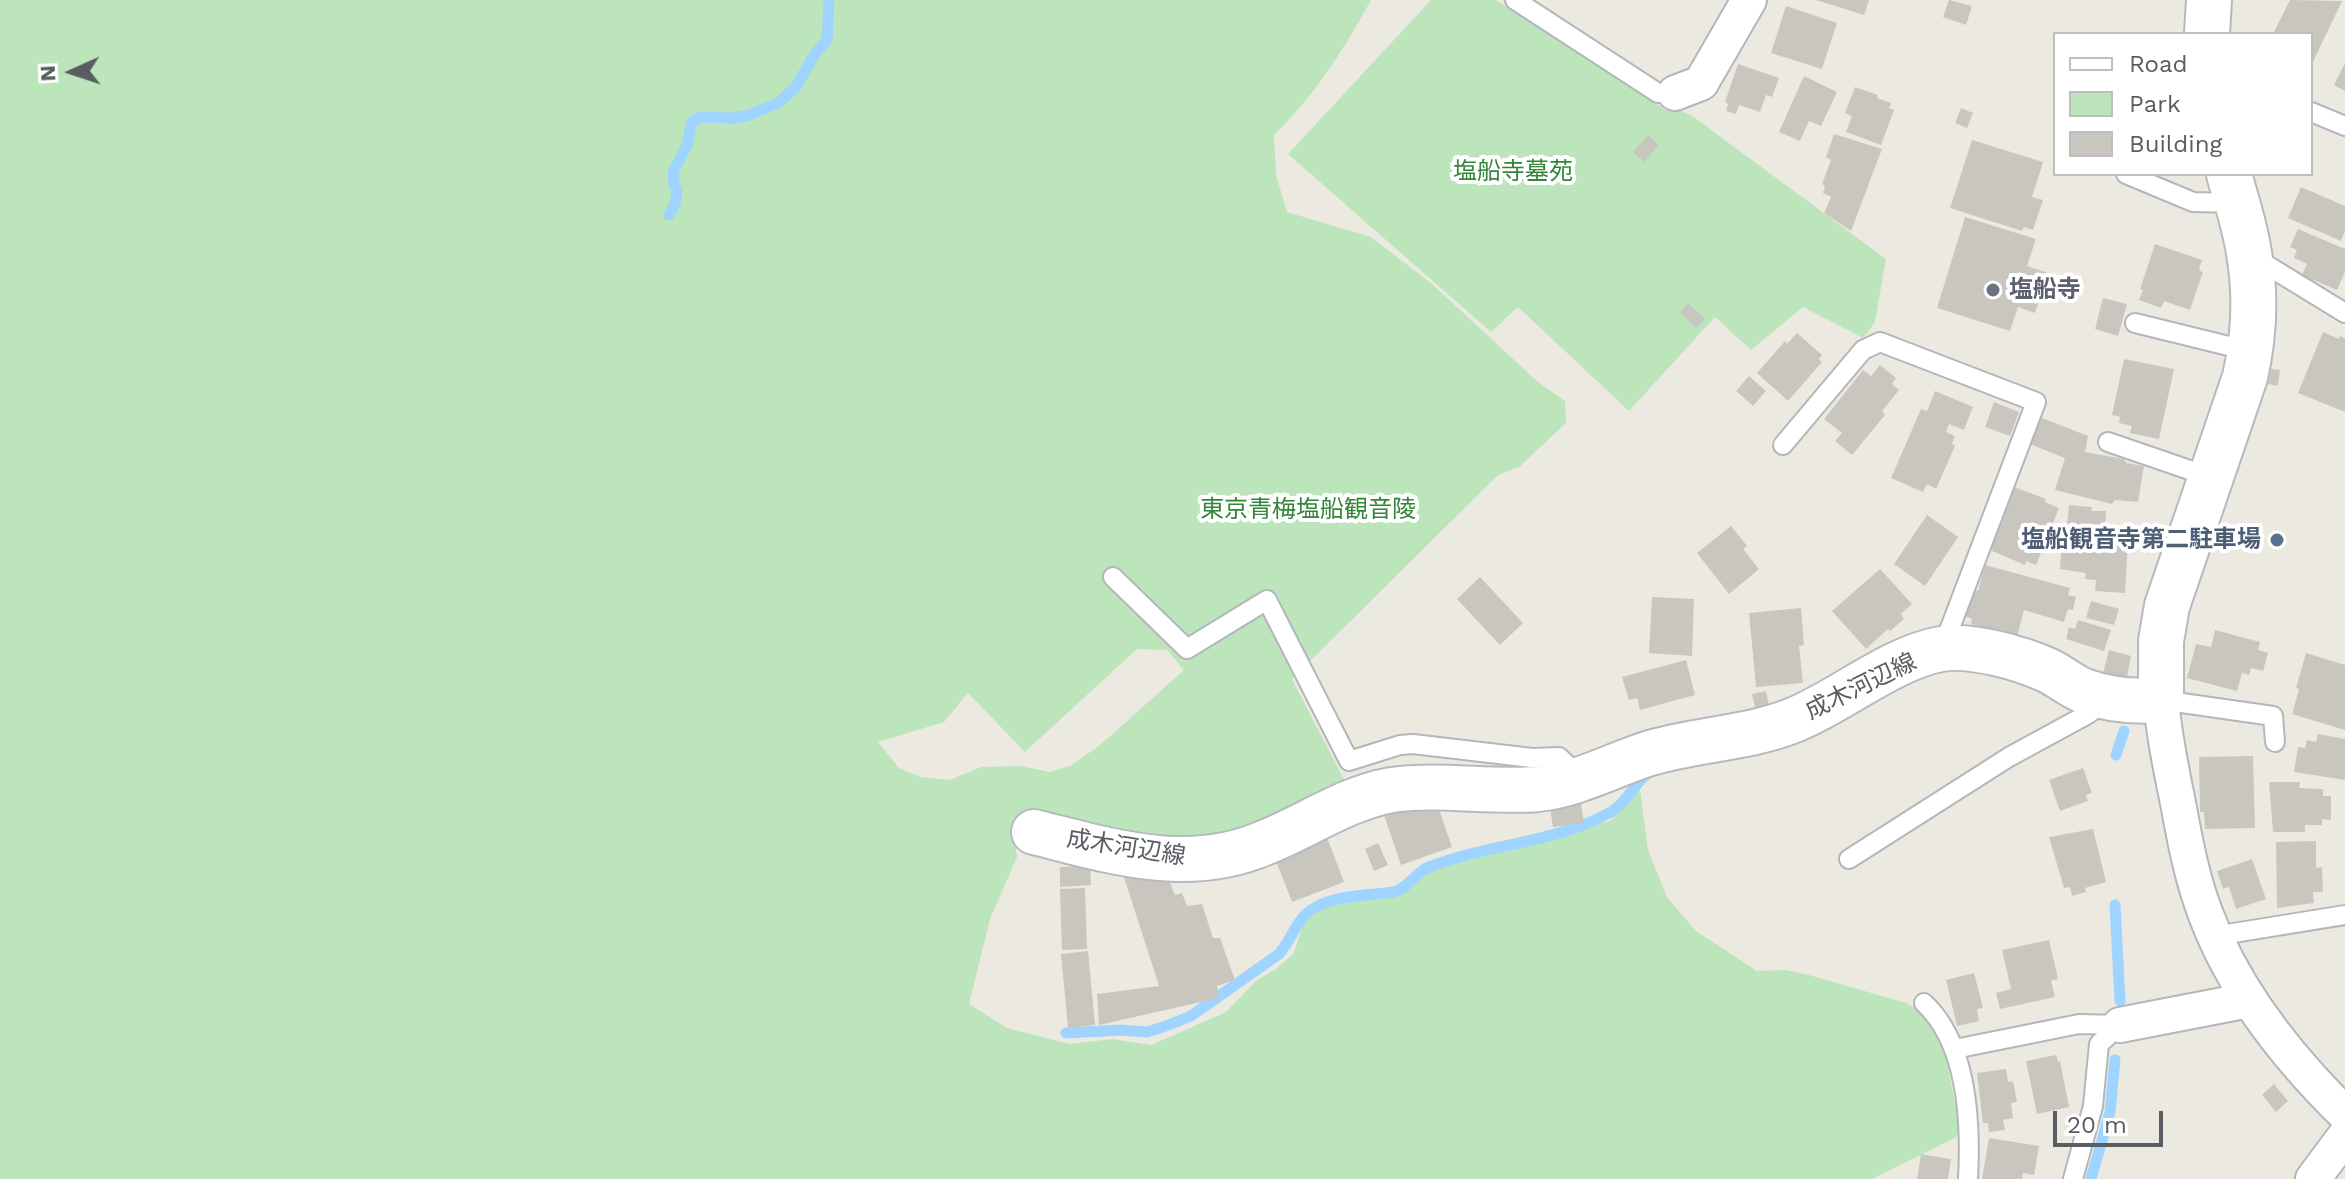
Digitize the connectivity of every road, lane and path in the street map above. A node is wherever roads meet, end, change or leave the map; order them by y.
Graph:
1 (1515, 0) edge
2 (1749, 0) edge
3 (2209, 0) edge
4 (2207, 32) edge
5 (1675, 93) joint
6 (2313, 113) edge
7 (2345, 126) edge
8 (2131, 176) edge
9 (2233, 188) edge
10 (2250, 255) junction
11 (2345, 313) edge
12 (2135, 323) dead end
13 (2251, 351) junction
14 (2108, 442) dead end
15 (1783, 445) dead end
16 (2210, 477) junction
17 (1113, 577) dead end
18 (1942, 649) junction
19 (2108, 699) junction
20 (2161, 700) junction
21 (2275, 742) dead end
22 (1581, 778) junction
23 (1034, 832) dead end
24 (1849, 859) dead end
25 (2345, 915) edge
26 (2215, 936) junction
27 (2249, 1000) junction
28 (1924, 1003) dead end
29 (2120, 1025) junction
30 (1955, 1049) junction
31 (2345, 1114) edge
32 (2345, 1136) edge
33 (1968, 1179) edge
34 (2073, 1179) edge
35 (2313, 1179) edge

1 - 5 lane
2 - 5 street
3 - 4 main road
6 - 7 lane
8 - 9 lane
9 - 10 main road
10 - 11 lane
10 - 13 main road
12 - 13 lane
13 - 16 main road
14 - 16 lane
15 - 18 lane
16 - 20 main road
17 - 22 lane
18 - 19 main road, 成木河辺線
18 - 22 main road, 成木河辺線
19 - 20 main road, 成木河辺線
19 - 24 lane
20 - 21 lane
20 - 26 street
22 - 23 main road, 成木河辺線
25 - 26 lane
26 - 27 street
27 - 29 street
27 - 31 street
28 - 30 lane
29 - 30 lane
29 - 34 lane
30 - 33 lane
32 - 35 street

